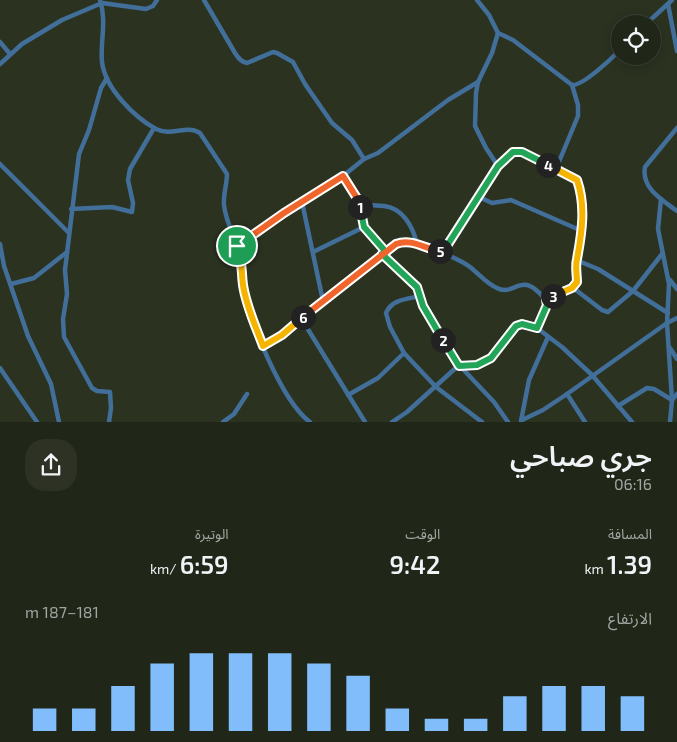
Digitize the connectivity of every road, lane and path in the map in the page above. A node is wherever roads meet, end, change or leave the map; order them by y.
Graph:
1 (156, 0) edge
2 (204, 0) edge
3 (477, 0) edge
4 (101, 1) edge
5 (670, 2) edge
6 (656, 15) edge
7 (498, 33) junction
8 (0, 42) edge
9 (677, 51) edge
10 (10, 54) junction
11 (611, 58) edge
12 (0, 64) edge
13 (107, 78) junction
14 (478, 82) junction
15 (572, 85) junction
16 (154, 128) junction
17 (677, 128) edge
18 (364, 159) junction
19 (0, 164) edge
20 (498, 166) junction
21 (556, 169) junction
22 (343, 176) junction
23 (479, 197) junction
24 (661, 198) junction
25 (302, 202) junction
26 (360, 203) junction
27 (71, 209) junction
28 (677, 211) edge
29 (364, 227) junction
30 (582, 231) junction
31 (68, 232) junction
32 (0, 244) edge
33 (417, 244) junction
34 (237, 246) junction
35 (67, 252) junction
36 (313, 252) junction
37 (443, 252) junction
38 (384, 253) junction
39 (662, 254) junction
40 (576, 260) junction
41 (669, 279) junction
42 (11, 284) junction
43 (572, 288) junction
44 (677, 289) edge
45 (633, 291) junction
46 (420, 296) junction
47 (546, 300) junction
48 (323, 301) junction
49 (668, 313) junction
50 (301, 318) junction
51 (677, 318) edge
52 (667, 323) junction
53 (537, 328) junction
54 (548, 337) junction
55 (263, 346) junction
56 (669, 346) junction
57 (404, 353) junction
58 (677, 360) edge
59 (459, 366) junction
60 (0, 368) edge
61 (592, 375) junction
62 (436, 386) junction
63 (246, 394) dead end
64 (566, 394) junction
65 (677, 394) edge
66 (348, 395) junction
67 (672, 400) junction
68 (618, 406) junction
69 (521, 421) edge
70 (37, 422) edge
71 (59, 422) edge
72 (109, 422) edge
73 (223, 422) edge
74 (310, 422) edge
75 (365, 422) edge
76 (392, 422) edge
77 (482, 422) edge
78 (508, 422) edge
79 (585, 422) edge
80 (632, 422) edge
81 (670, 422) edge

1 - 4 street
2 - 18 street
3 - 7 street
4 - 10 street
4 - 13 street
5 - 6 street
5 - 9 street
7 - 14 street
7 - 15 street
8 - 10 street
10 - 12 street
11 - 15 street
13 - 16 street
13 - 27 street
14 - 18 street
14 - 20 street
15 - 21 street
16 - 27 street
16 - 34 street
17 - 24 street
18 - 22 street
19 - 31 street
20 - 21 street
20 - 23 street
21 - 30 street
22 - 25 street
22 - 26 street
23 - 30 street
23 - 37 street
24 - 28 street
24 - 39 street
25 - 34 street
25 - 36 street
26 - 29 street
26 - 33 street
27 - 31 street
29 - 36 street
29 - 38 street
30 - 40 street
31 - 35 street
32 - 42 street
33 - 37 street
33 - 38 street
34 - 55 street
35 - 42 street
35 - 72 street
36 - 48 street
37 - 47 street
38 - 46 street
38 - 48 street
39 - 41 street
39 - 45 street
40 - 43 street
40 - 45 street
41 - 44 street
41 - 49 street
42 - 71 street
43 - 45 street
43 - 47 street
45 - 49 street
46 - 57 street
46 - 59 street
47 - 53 street
48 - 50 street
49 - 52 street
50 - 55 street
50 - 66 street
51 - 52 street
52 - 56 street
52 - 61 street
53 - 54 street
53 - 59 street
54 - 61 street
54 - 69 street
55 - 74 street
56 - 58 street
56 - 67 street
57 - 62 street
57 - 66 street
59 - 62 street
59 - 78 street
60 - 70 street
61 - 64 street
61 - 68 street
62 - 76 street
62 - 77 street
63 - 73 street
64 - 69 street
64 - 79 street
65 - 67 street
66 - 75 street
67 - 68 street
67 - 81 street
68 - 80 street

